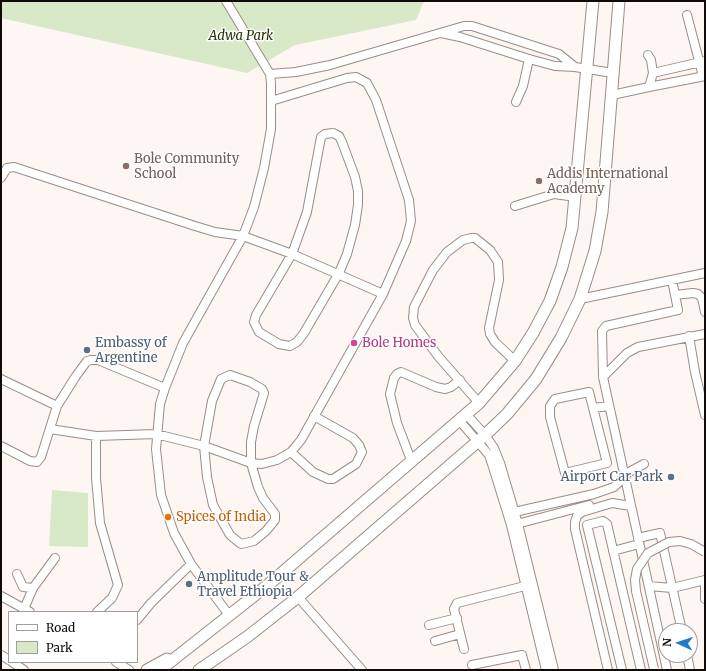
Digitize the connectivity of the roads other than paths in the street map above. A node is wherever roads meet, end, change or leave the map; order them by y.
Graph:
1 (226, 1) edge
2 (593, 1) edge
3 (619, 1) edge
4 (687, 15) dead end
5 (438, 33) junction
6 (648, 55) dead end
7 (529, 60) junction
8 (702, 62) edge
9 (575, 67) junction
10 (587, 70) junction
11 (613, 73) junction
12 (270, 74) junction
13 (653, 74) junction
14 (704, 76) edge
15 (649, 87) junction
16 (612, 96) junction
17 (272, 102) junction
18 (516, 102) dead end
19 (1, 178) edge
20 (576, 197) junction
21 (515, 206) dead end
22 (243, 236) junction
23 (292, 254) junction
24 (339, 273) junction
25 (705, 273) edge
26 (672, 280) junction
27 (383, 294) junction
28 (675, 295) junction
29 (580, 299) junction
30 (705, 312) edge
31 (705, 334) edge
32 (689, 336) junction
33 (515, 361) junction
34 (603, 377) junction
35 (1, 379) edge
36 (460, 380) junction
37 (165, 388) junction
38 (479, 403) junction
39 (56, 406) junction
40 (609, 406) junction
41 (593, 408) junction
42 (705, 415) edge
43 (314, 416) junction
44 (462, 417) junction
45 (50, 429) junction
46 (156, 434) junction
47 (96, 436) junction
48 (482, 438) junction
49 (1, 446) edge
50 (204, 446) junction
51 (291, 452) junction
52 (411, 460) junction
53 (251, 463) junction
54 (644, 464) dead end
55 (625, 477) junction
56 (631, 506) junction
57 (511, 512) junction
58 (514, 524) junction
59 (639, 541) junction
60 (613, 551) junction
61 (705, 552) edge
62 (55, 558) dead end
63 (191, 564) junction
64 (17, 574) dead end
65 (705, 580) edge
66 (525, 586) junction
67 (649, 586) junction
68 (33, 588) junction
69 (672, 588) junction
70 (1, 596) edge
71 (298, 596) junction
72 (705, 597) edge
73 (27, 610) edge
74 (98, 611) edge
75 (229, 615) junction
76 (457, 618) junction
77 (138, 619) edge
78 (680, 623) edge
79 (429, 625) dead end
80 (460, 634) junction
81 (434, 641) dead end
82 (464, 649) dead end
83 (182, 653) junction
84 (14, 663) edge
85 (118, 663) edge
86 (472, 665) dead end
87 (24, 670) edge
88 (129, 670) edge
89 (147, 670) edge
90 (160, 670) edge
91 (199, 670) edge
92 (362, 670) edge
93 (526, 670) edge
94 (546, 670) edge
95 (554, 670) edge
96 (608, 670) edge
97 (622, 670) edge
98 (641, 670) edge
99 (654, 670) edge
100 (668, 670) edge

1 - 12 street
2 - 10 main road
3 - 11 main road
4 - 8 street
5 - 7 street
5 - 9 street
5 - 12 street
6 - 13 street
7 - 9 street
7 - 18 street
8 - 13 street
8 - 14 street
9 - 10 street
10 - 11 street
10 - 20 main road
11 - 16 main road
12 - 17 street
13 - 15 street
14 - 15 street
15 - 16 street
16 - 29 main road
17 - 22 street
17 - 27 street
19 - 22 street
20 - 21 street
20 - 33 main road
22 - 23 street
22 - 37 street
23 - 24 street
23 - 24 street
23 - 24 street
24 - 27 street
25 - 26 street
26 - 28 street
26 - 29 street
27 - 43 street
28 - 30 street
28 - 34 street
29 - 48 main road
31 - 32 street
32 - 34 street
32 - 42 street
33 - 36 street
33 - 38 main road
34 - 40 street
35 - 39 street
36 - 38 street
36 - 52 street
37 - 39 street
37 - 46 street
38 - 44 main road
39 - 45 street
40 - 41 street
40 - 55 street
41 - 41 street
43 - 51 street
43 - 51 street
44 - 48 street
44 - 52 main road
45 - 47 street
45 - 49 street
46 - 47 street
46 - 50 street
46 - 63 street
47 - 74 street
48 - 57 street
48 - 71 main road
50 - 53 street
50 - 53 street
50 - 53 street
51 - 53 street
52 - 75 main road
54 - 55 street
55 - 56 street
55 - 57 street
56 - 58 street
56 - 59 street
56 - 96 street
57 - 58 street
58 - 66 street
58 - 95 street
59 - 60 street
59 - 67 street
59 - 69 street
60 - 97 street
60 - 98 street
61 - 99 street, bridge
62 - 68 street
63 - 75 street
63 - 77 street
64 - 68 street
65 - 69 street
65 - 72 street
66 - 76 street
66 - 94 street
67 - 69 street
67 - 100 street
68 - 73 street
69 - 78 street
70 - 73 street
71 - 91 main road
71 - 92 street
75 - 83 main road
76 - 79 street
76 - 80 street
80 - 81 street
80 - 82 street
83 - 89 main road
83 - 90 main road
84 - 87 street
85 - 88 street
86 - 93 street

